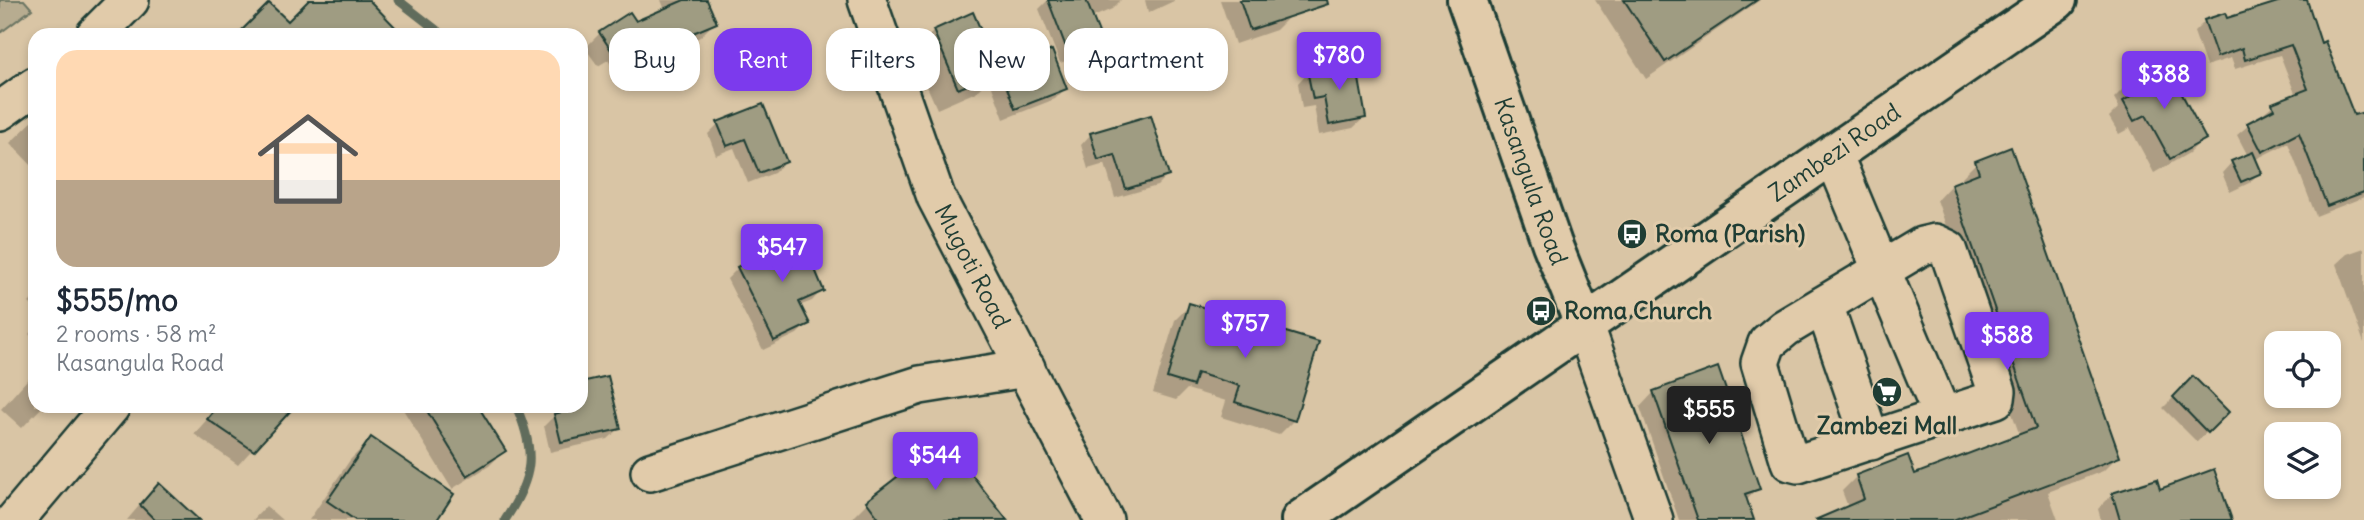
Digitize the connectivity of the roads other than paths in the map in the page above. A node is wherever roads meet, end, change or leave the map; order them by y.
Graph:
1 (130, 0) edge
2 (867, 0) edge
3 (1467, 0) edge
4 (2057, 0) edge
5 (102, 28) edge
6 (28, 91) edge
7 (0, 111) edge
8 (1834, 156) junction
9 (1883, 270) junction
10 (1824, 305) junction
11 (1585, 326) junction
12 (1026, 368) junction
13 (105, 413) edge
14 (1942, 418) junction
15 (1871, 441) junction
16 (650, 472) dead end
17 (15, 520) edge
18 (1104, 520) edge
19 (1301, 520) edge
20 (1654, 520) edge

1 - 5 street
2 - 12 street, Mugoti Road
3 - 11 main road, Kasangula Road
4 - 8 main road, Zambezi Road
6 - 7 street
8 - 9 street
8 - 11 main road, Zambezi Road
9 - 10 street
9 - 14 street
9 - 14 street
10 - 15 street
10 - 15 street
11 - 19 main road, Zambezi Road
11 - 20 street, Kasangula Road
12 - 16 street
12 - 18 street, Mugoti Road
13 - 17 street
14 - 15 street

